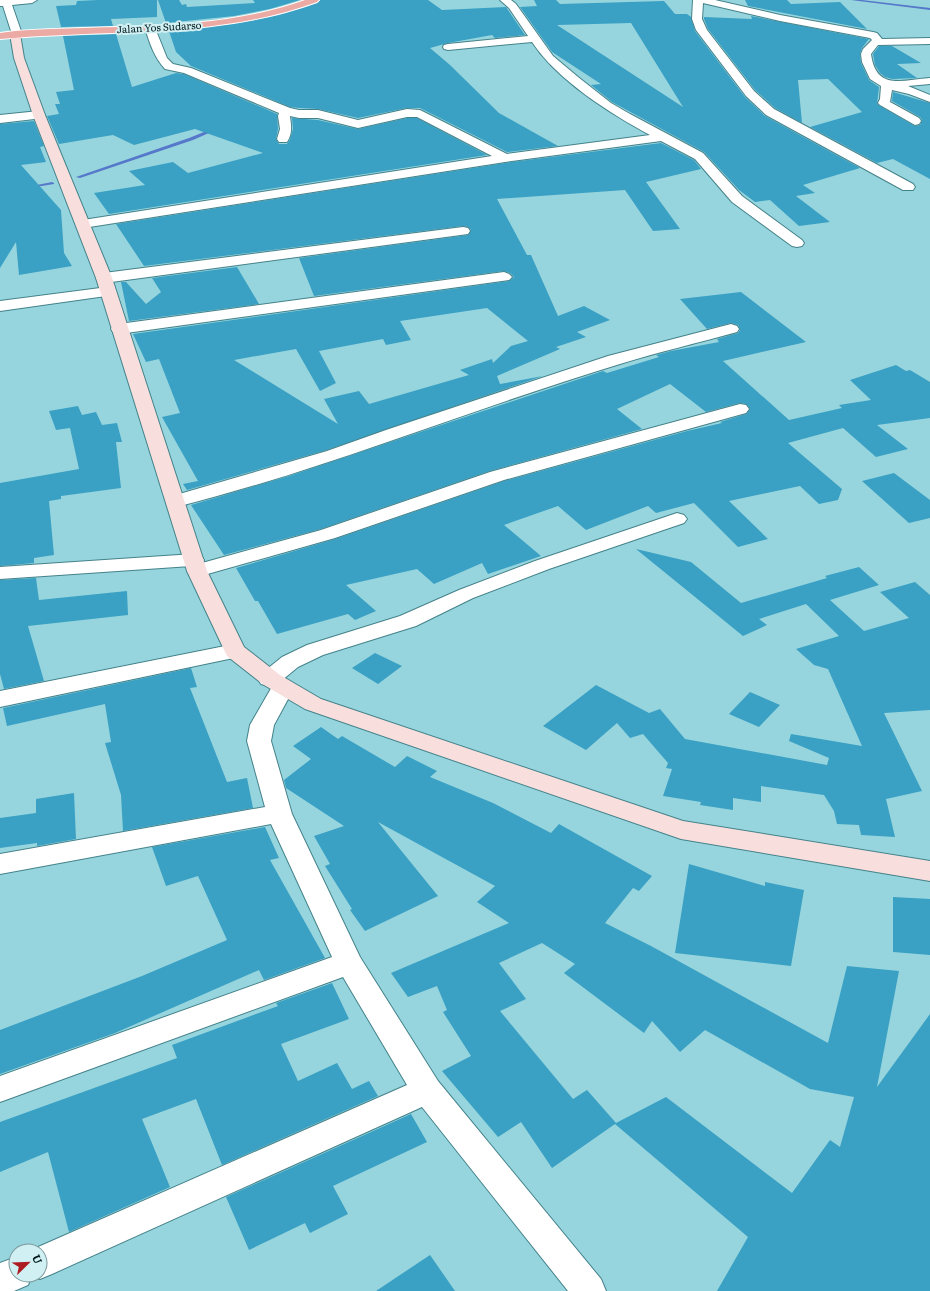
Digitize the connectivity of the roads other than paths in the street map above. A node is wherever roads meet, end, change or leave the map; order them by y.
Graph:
1 (32, 0) edge
2 (292, 0) edge
3 (314, 0) edge
4 (505, 0) edge
5 (698, 0) edge
6 (702, 0) edge
7 (4, 2) edge
8 (109, 27) junction
9 (150, 28) junction
10 (8, 33) edge
11 (535, 39) junction
12 (930, 41) edge
13 (876, 42) junction
14 (448, 47) dead end
15 (930, 81) edge
16 (887, 85) junction
17 (930, 99) edge
18 (286, 111) junction
19 (39, 115) junction
20 (0, 119) edge
21 (915, 121) dead end
22 (662, 137) junction
23 (283, 140) dead end
24 (505, 158) junction
25 (908, 187) dead end
26 (83, 224) junction
27 (463, 231) dead end
28 (797, 243) dead end
29 (504, 277) dead end
30 (106, 285) junction
31 (0, 306) edge
32 (119, 329) junction
33 (731, 329) dead end
34 (740, 409) dead end
35 (176, 501) junction
36 (677, 519) dead end
37 (195, 565) junction
38 (0, 573) edge
39 (235, 651) junction
40 (276, 684) junction
41 (0, 699) edge
42 (279, 814) junction
43 (0, 864) edge
44 (930, 871) edge
45 (349, 963) junction
46 (0, 1089) edge
47 (427, 1090) junction
48 (48, 1258) edge
49 (589, 1291) edge

1 - 7 street
2 - 8 highway, Jalan Yos Sudarso
3 - 9 highway, Jalan Yos Sudarso
4 - 11 street
5 - 25 street
6 - 13 street
7 - 10 street
8 - 9 highway, Jalan Yos Sudarso
8 - 10 highway, Jalan Yos Sudarso
9 - 18 street
10 - 19 main road
11 - 14 street
11 - 22 street
12 - 13 street
13 - 16 street
15 - 16 street
16 - 17 street
16 - 21 street
18 - 23 street
18 - 24 street
19 - 20 street
19 - 26 main road
22 - 24 street
22 - 28 street
24 - 26 street
26 - 30 main road
27 - 30 street
29 - 32 street
30 - 31 street
30 - 32 main road
32 - 35 main road
33 - 35 street
34 - 37 street
35 - 37 main road
36 - 40 street
37 - 38 street
37 - 39 main road
39 - 40 main road
39 - 41 street
40 - 42 street
40 - 44 main road
42 - 43 street
42 - 45 street
45 - 46 street
45 - 47 street
47 - 48 street
47 - 49 street

